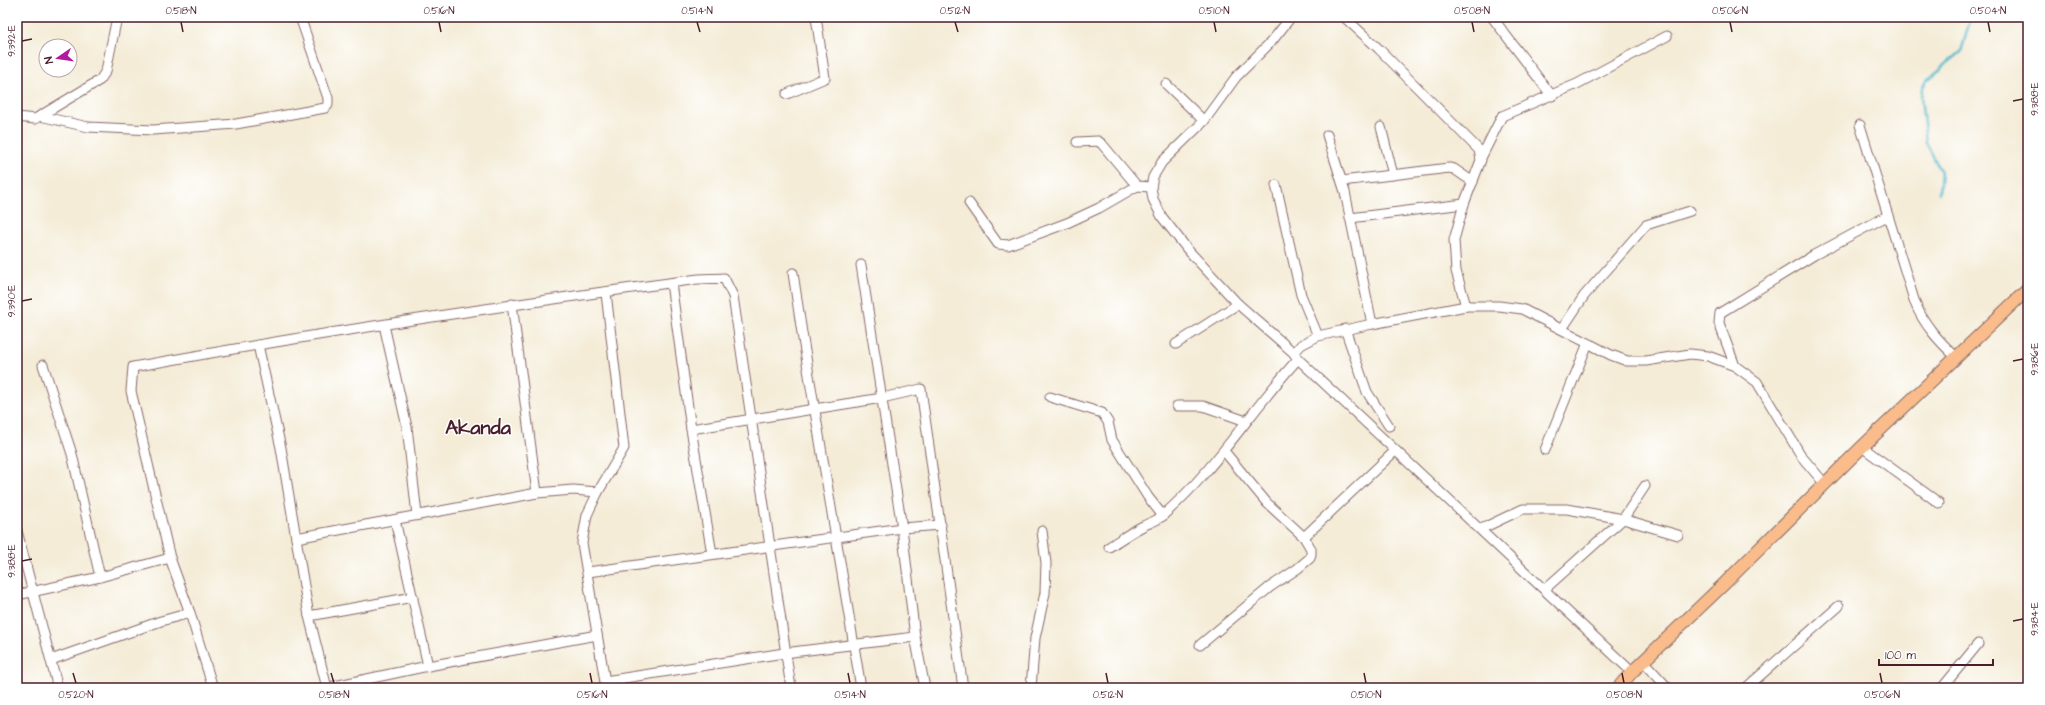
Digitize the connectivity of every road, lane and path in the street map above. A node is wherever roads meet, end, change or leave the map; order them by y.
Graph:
1 (117, 17) edge
2 (300, 17) edge
3 (816, 17) edge
4 (1291, 17) edge
5 (1344, 17) edge
6 (1492, 17) edge
7 (1666, 36) dead end
8 (1166, 84) dead end
9 (787, 94) dead end
10 (1552, 96) junction
11 (40, 116) junction
12 (17, 117) edge
13 (1204, 121) junction
14 (1860, 125) dead end
15 (1382, 127) dead end
16 (1327, 135) dead end
17 (1077, 142) dead end
18 (1482, 156) junction
19 (1393, 175) junction
20 (1342, 181) junction
21 (1472, 182) junction
22 (1276, 185) dead end
23 (1137, 186) junction
24 (1151, 187) junction
25 (969, 203) dead end
26 (1464, 204) junction
27 (1690, 212) dead end
28 (1887, 216) junction
29 (1350, 218) junction
30 (861, 265) dead end
31 (793, 273) dead end
32 (671, 283) junction
33 (2028, 289) edge
34 (606, 293) junction
35 (512, 304) junction
36 (1238, 304) junction
37 (1466, 306) junction
38 (1372, 324) junction
39 (384, 325) junction
40 (1345, 329) junction
41 (1562, 329) junction
42 (1318, 336) junction
43 (1588, 343) junction
44 (1176, 344) dead end
45 (258, 345) junction
46 (1296, 356) junction
47 (1956, 357) junction
48 (43, 365) dead end
49 (1735, 366) junction
50 (1050, 397) dead end
51 (882, 398) junction
52 (1177, 406) dead end
53 (814, 408) junction
54 (750, 419) junction
55 (1246, 421) junction
56 (1389, 426) dead end
57 (691, 430) junction
58 (1862, 446) junction
59 (1545, 450) dead end
60 (1224, 451) junction
61 (1395, 451) junction
62 (1824, 483) junction
63 (1645, 486) dead end
64 (598, 492) junction
65 (538, 493) junction
66 (1939, 503) dead end
67 (417, 515) junction
68 (1163, 516) junction
69 (1623, 519) junction
70 (395, 520) junction
71 (941, 525) junction
72 (902, 528) junction
73 (1481, 528) junction
74 (17, 531) edge
75 (1042, 531) dead end
76 (1678, 535) dead end
77 (836, 537) junction
78 (1304, 537) junction
79 (296, 538) junction
80 (770, 546) junction
81 (1109, 547) dead end
82 (712, 554) junction
83 (170, 558) junction
84 (588, 572) junction
85 (100, 577) junction
86 (1545, 589) junction
87 (33, 591) junction
88 (17, 595) edge
89 (413, 597) junction
90 (1839, 606) dead end
91 (190, 613) junction
92 (309, 616) junction
93 (597, 635) junction
94 (915, 637) junction
95 (1978, 644) dead end
96 (1200, 645) dead end
97 (853, 646) junction
98 (784, 653) junction
99 (51, 660) junction
100 (1643, 661) junction
101 (428, 666) junction
102 (1632, 672) junction
103 (606, 684) edge
104 (58, 688) edge
105 (213, 688) edge
106 (326, 688) edge
107 (791, 688) edge
108 (861, 688) edge
109 (924, 688) edge
110 (963, 688) edge
111 (1031, 688) edge
112 (1618, 688) edge
113 (1668, 688) edge
114 (1746, 688) edge
115 (1942, 688) edge

1 - 11 street
2 - 11 street
3 - 9 street
4 - 13 street
5 - 18 street
6 - 10 street
7 - 10 street
8 - 13 street
10 - 18 street
11 - 12 street
13 - 24 street
14 - 28 street
15 - 19 street
16 - 20 street
17 - 23 street
18 - 21 street
19 - 20 street
19 - 21 street
20 - 29 street
21 - 26 street
22 - 42 street
23 - 24 street
23 - 25 street
24 - 36 street
26 - 29 street
26 - 37 street
27 - 41 street
28 - 47 street
28 - 49 street
29 - 38 street
30 - 51 street
31 - 53 street
32 - 34 street
32 - 54 street
32 - 57 street
33 - 47 main road
34 - 35 street
34 - 64 street
35 - 39 street
35 - 65 street
36 - 44 street
36 - 46 street
37 - 38 street
37 - 41 street
38 - 40 street
39 - 45 street
39 - 67 street
40 - 42 street
40 - 56 street
41 - 43 street
42 - 46 street
43 - 49 street
43 - 59 street
45 - 79 street
45 - 83 street
46 - 55 street
46 - 61 street
47 - 58 main road
48 - 85 street
49 - 62 street
50 - 68 street
51 - 53 street
51 - 71 street
51 - 72 street
52 - 55 street
53 - 54 street
53 - 77 street
54 - 57 street
54 - 80 street
55 - 60 street
57 - 82 street
58 - 62 main road
58 - 66 street
60 - 68 street
60 - 78 street
61 - 73 street
61 - 78 street
62 - 100 main road
63 - 69 street
64 - 65 street
64 - 84 street
65 - 67 street
67 - 70 street
68 - 81 street
69 - 73 street
69 - 76 street
69 - 86 street
70 - 79 street
70 - 89 street
71 - 72 street
71 - 110 street
72 - 77 street
72 - 94 street
73 - 86 street
74 - 87 street
75 - 111 street
77 - 80 street
77 - 97 street
78 - 96 street
79 - 92 street
80 - 82 street
80 - 98 street
82 - 84 street
83 - 85 street
83 - 91 street
84 - 93 street
85 - 87 street
86 - 102 street
87 - 88 street
87 - 99 street
89 - 92 street
89 - 101 street
90 - 114 street
91 - 99 street
91 - 105 street
92 - 106 street
93 - 101 street
93 - 103 street
94 - 97 street
94 - 109 street
95 - 115 street
97 - 98 street
97 - 108 street
98 - 103 street
98 - 107 street
99 - 104 street
100 - 102 main road
100 - 113 street
101 - 106 street
102 - 112 main road

